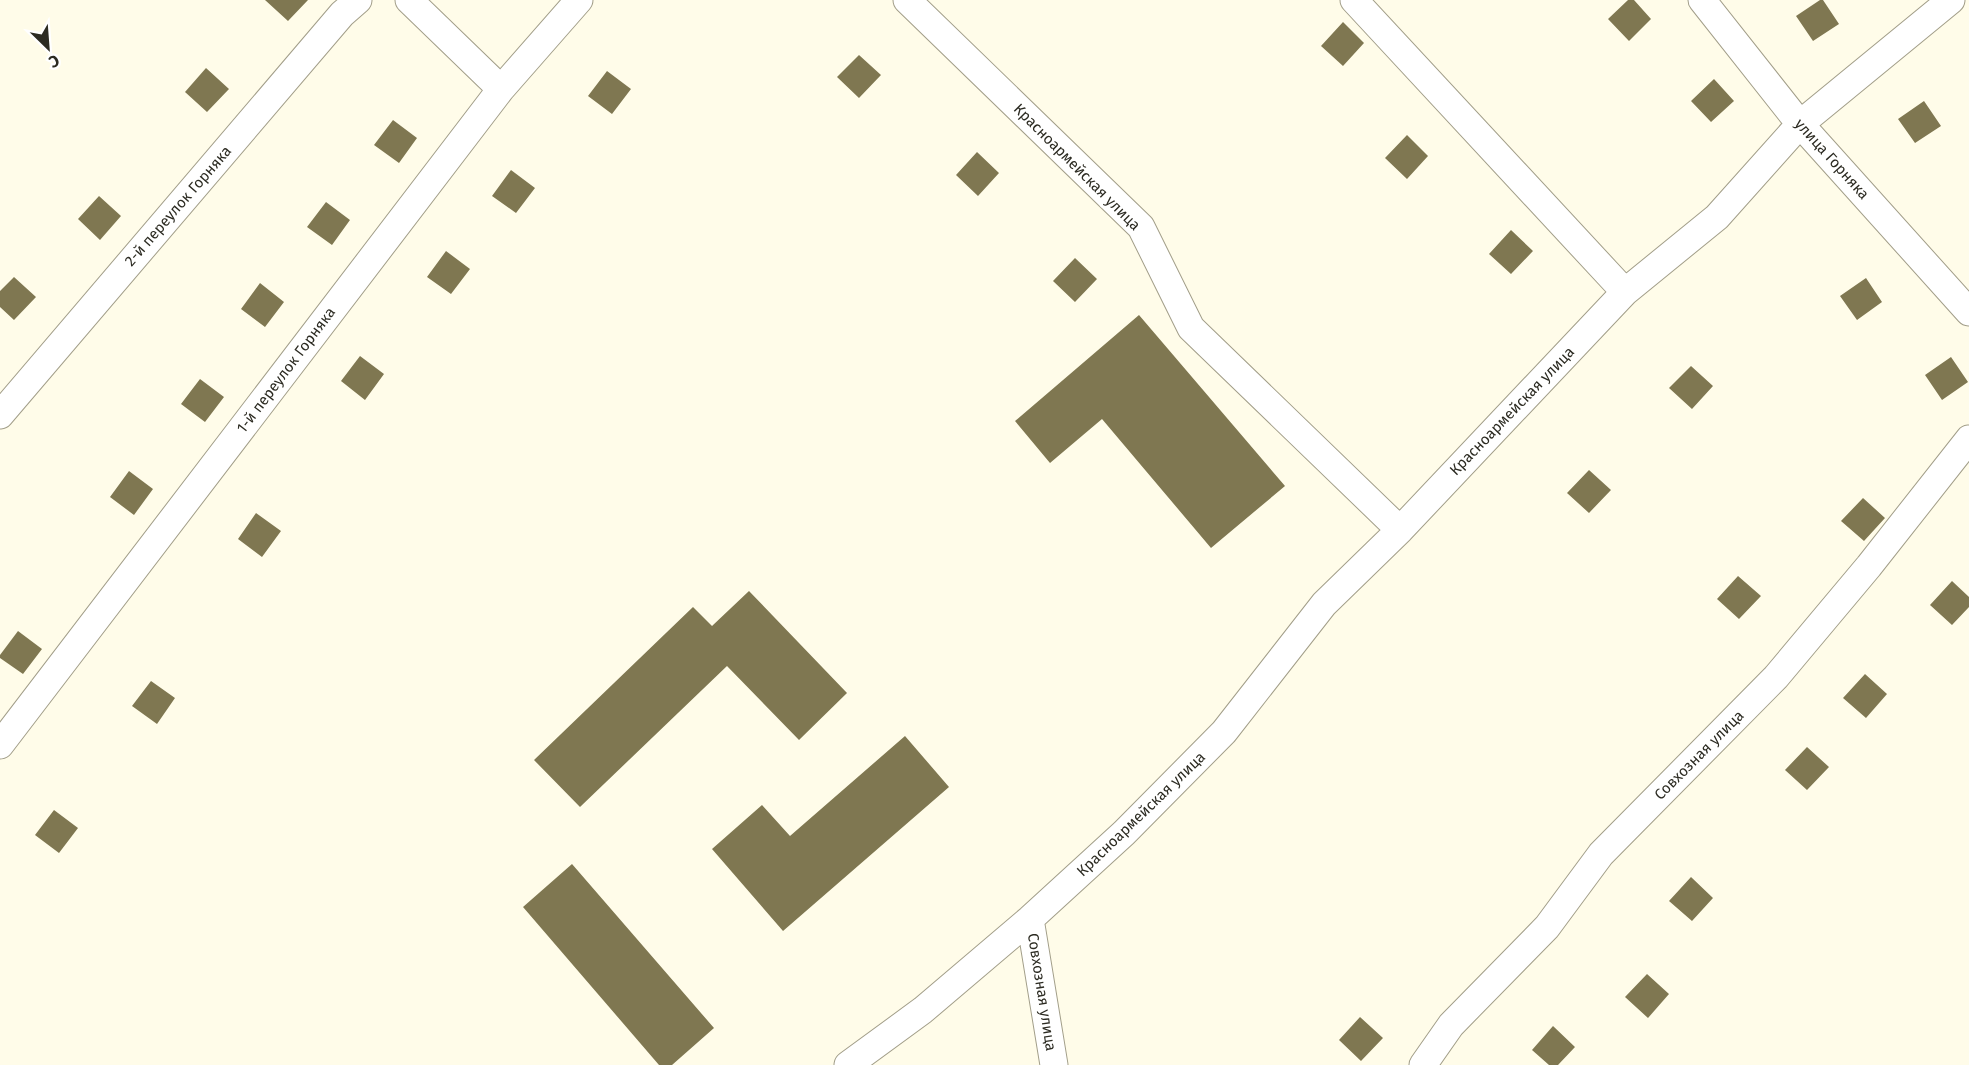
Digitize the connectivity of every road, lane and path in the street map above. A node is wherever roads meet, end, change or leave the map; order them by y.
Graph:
1 (358, 0) edge
2 (410, 0) edge
3 (579, 0) edge
4 (907, 0) edge
5 (1354, 0) edge
6 (1702, 0) edge
7 (1952, 0) edge
8 (501, 89) junction
9 (1800, 124) junction
10 (1625, 292) junction
11 (1969, 312) edge
12 (0, 415) edge
13 (1969, 440) edge
14 (1400, 530) junction
15 (0, 746) edge
16 (1030, 919) junction
17 (848, 1065) edge
18 (1054, 1065) edge
19 (1422, 1065) edge

1 - 12 street, 2-й переулок Горняка
2 - 8 street
3 - 8 street, 1-й переулок Горняка
4 - 14 street, Красноармейская улица
5 - 10 street
6 - 9 street, улица Горняка
7 - 9 street, Красноармейская улица
8 - 15 street, 1-й переулок Горняка
9 - 10 street, Красноармейская улица
9 - 11 street, улица Горняка
10 - 14 street, Красноармейская улица
13 - 19 street, Совхозная улица
14 - 16 street, Красноармейская улица
16 - 17 street, Красноармейская улица
16 - 18 street, Совхозная улица

